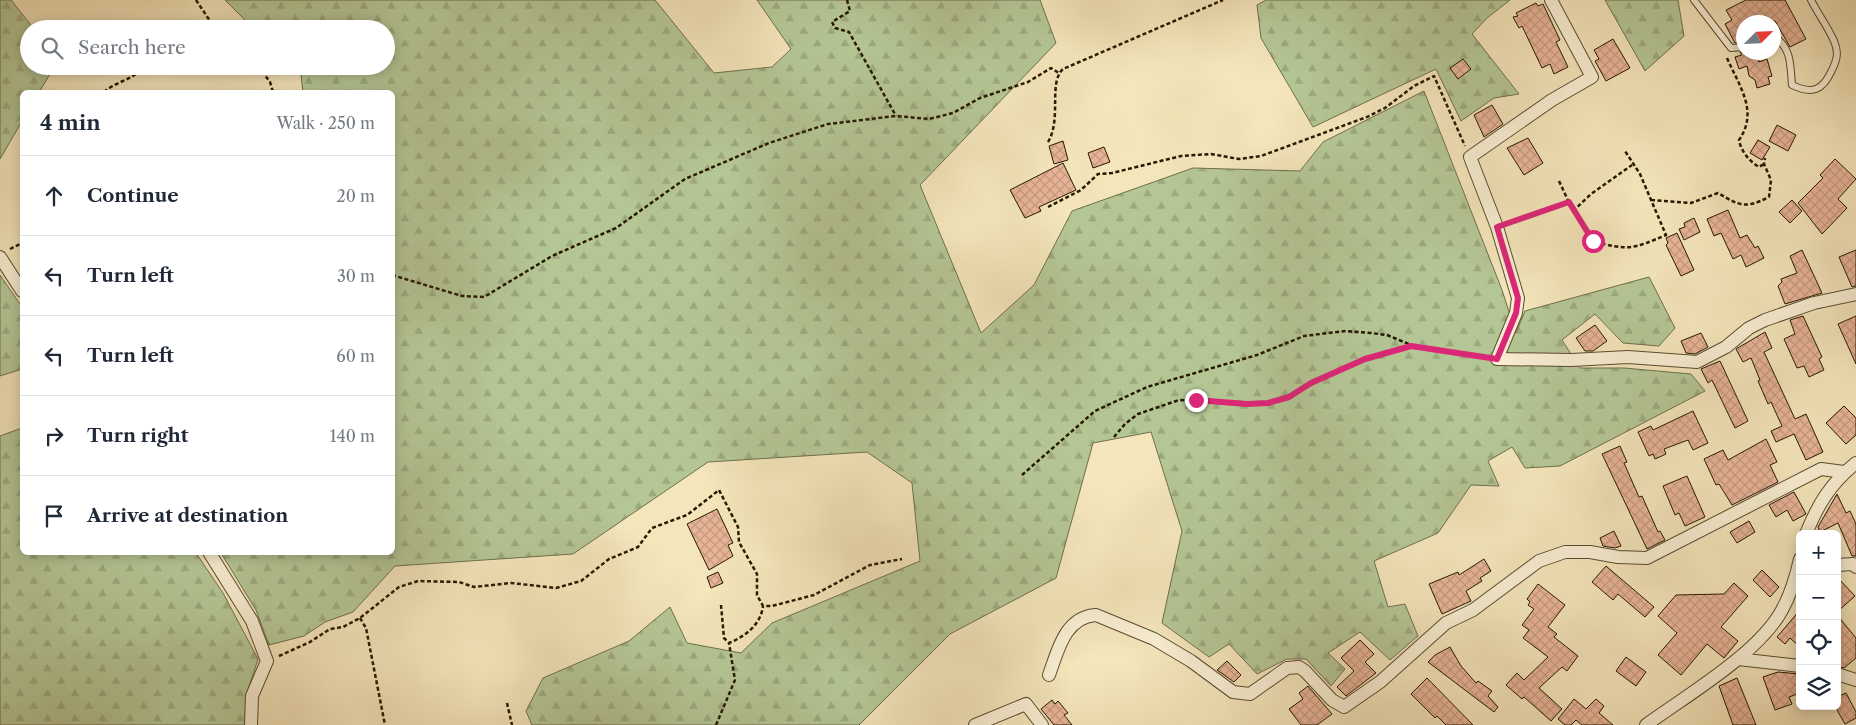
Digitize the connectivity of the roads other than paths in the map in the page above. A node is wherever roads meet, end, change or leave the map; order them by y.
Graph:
1 (1551, 0) edge
2 (1694, 0) edge
3 (1811, 0) edge
4 (1781, 42) edge
5 (1736, 48) edge
6 (0, 257) edge
7 (20, 288) edge
8 (1856, 294) edge
9 (1856, 463) edge
10 (1844, 472) junction
11 (1808, 530) edge
12 (211, 555) edge
13 (1841, 564) edge
14 (1856, 567) edge
15 (1796, 575) edge
16 (1738, 659) junction
17 (1796, 666) edge
18 (1049, 675) dead end
19 (1841, 675) edge
20 (1856, 680) edge
21 (251, 725) edge
22 (975, 725) edge
23 (1042, 725) edge
24 (1646, 725) edge

1 - 8 street
2 - 5 lane
3 - 4 lane
6 - 7 street
9 - 10 street
10 - 11 street
10 - 18 street
12 - 21 street
13 - 14 street
15 - 16 street
16 - 17 street
16 - 24 street
19 - 20 street
22 - 23 street

